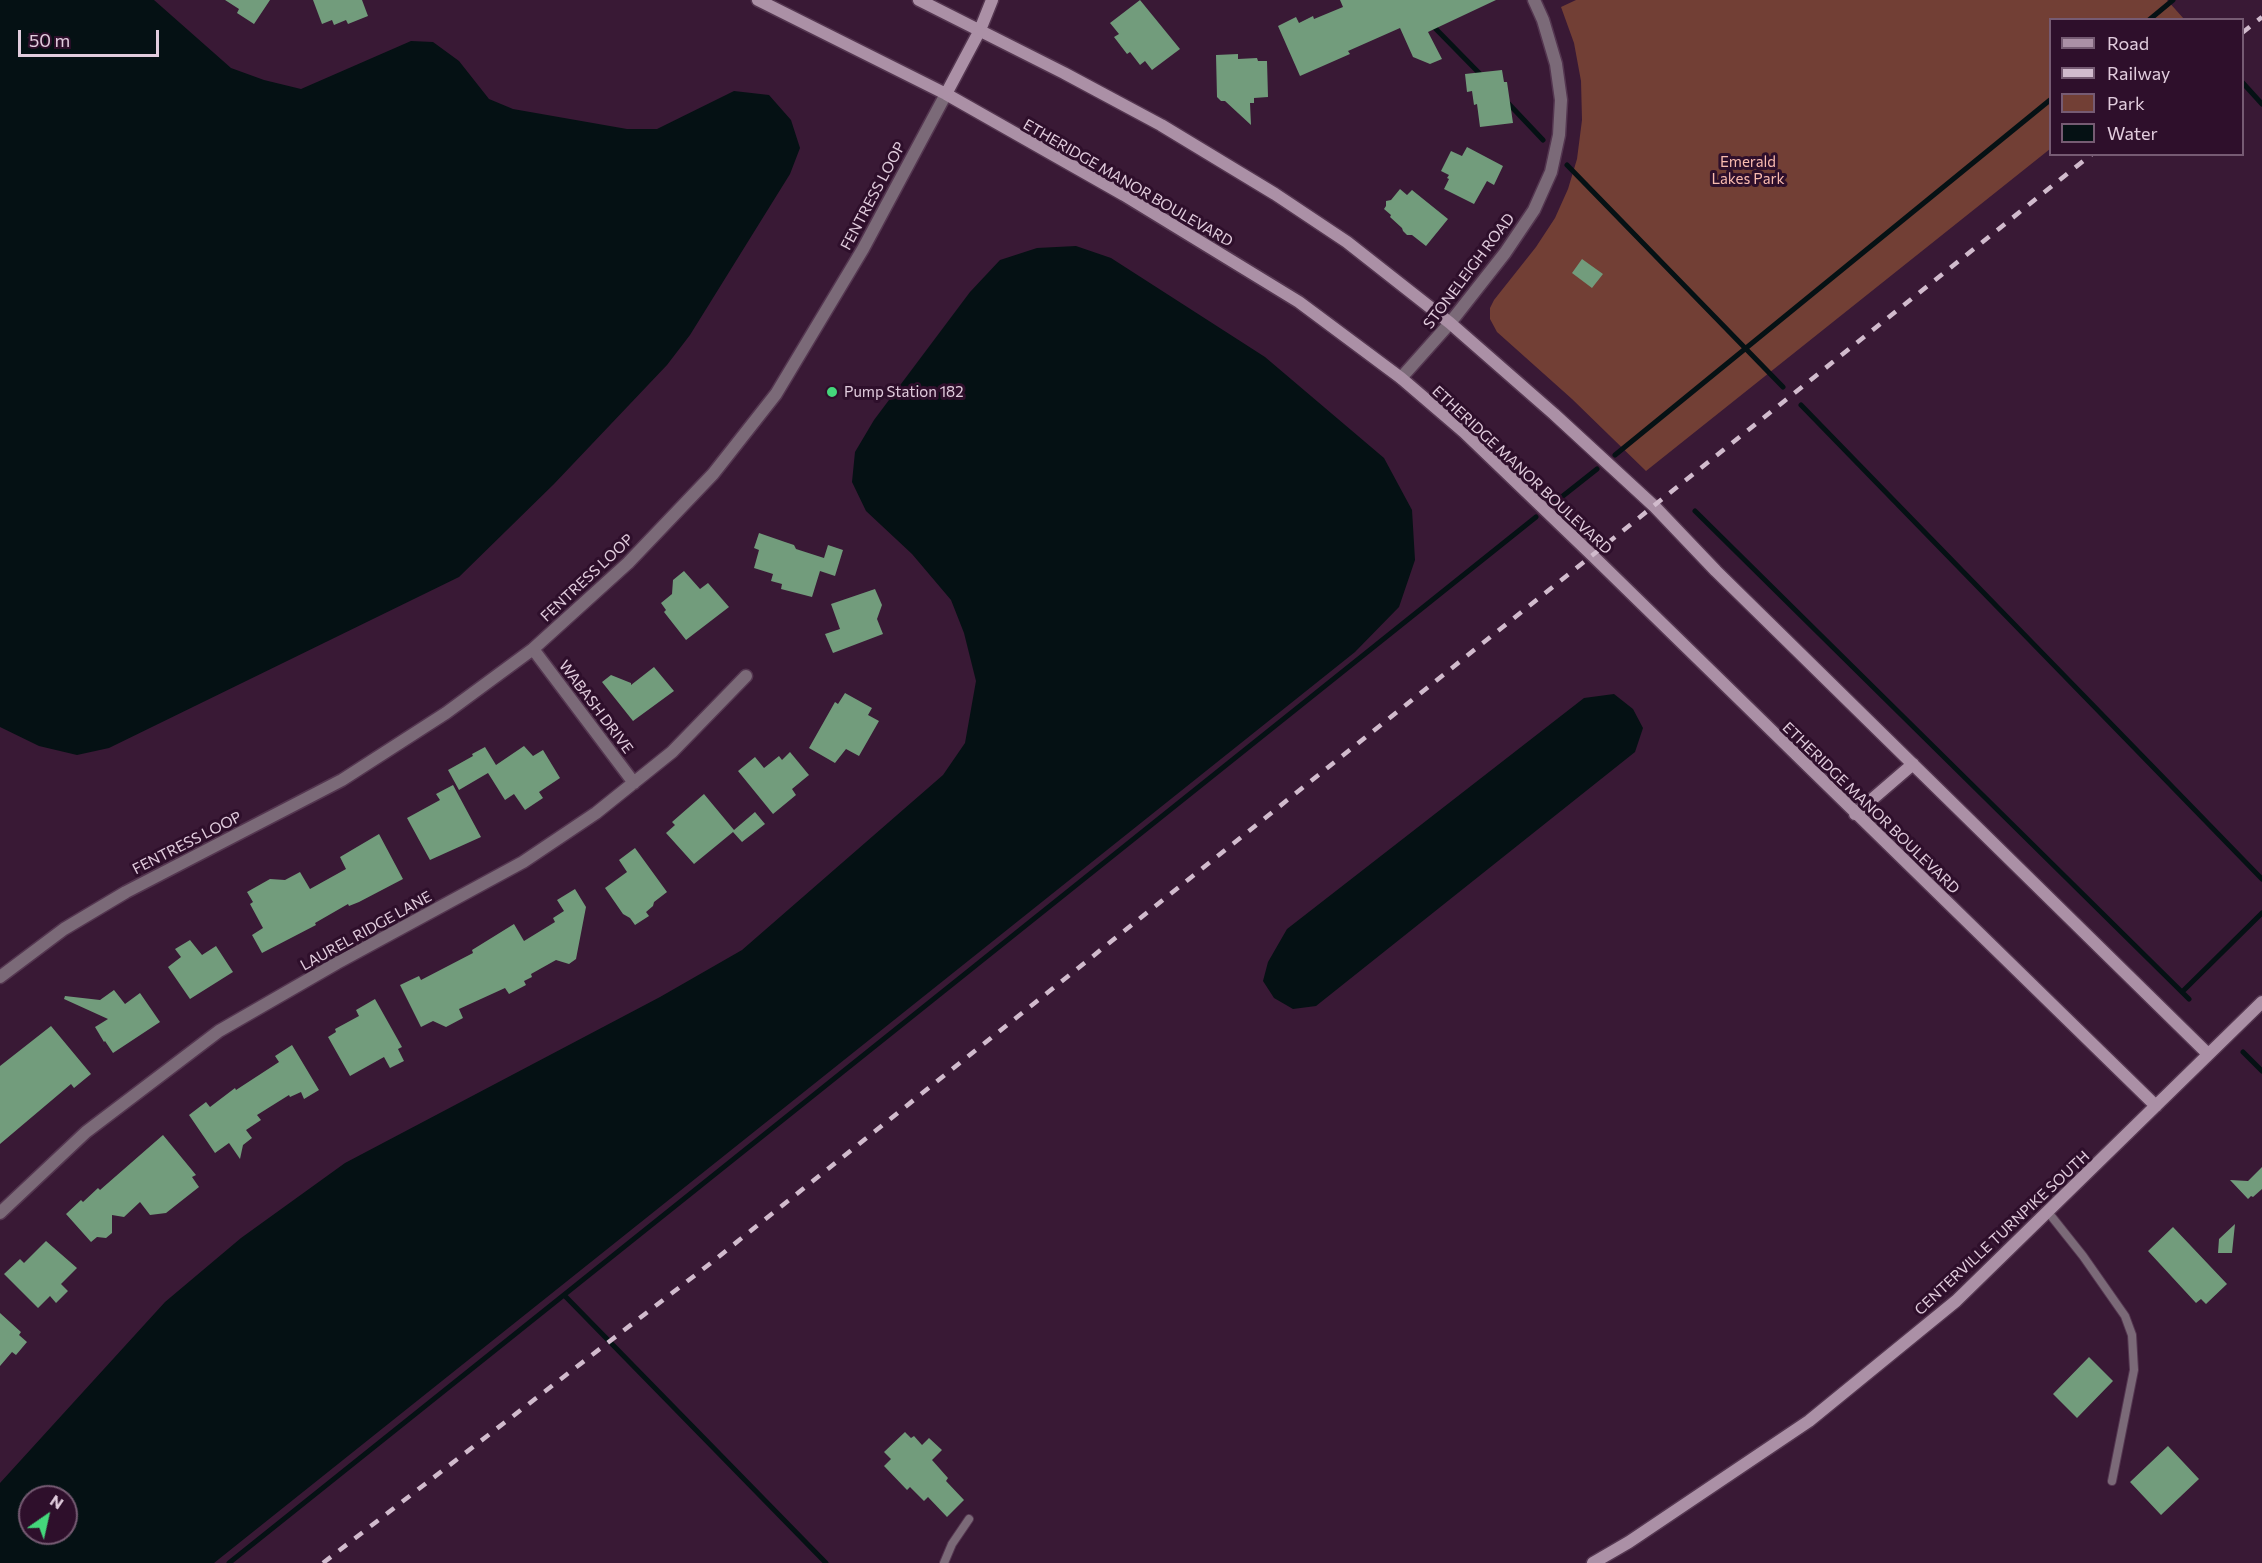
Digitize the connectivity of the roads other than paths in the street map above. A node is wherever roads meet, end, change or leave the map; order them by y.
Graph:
1 (758, 0) edge
2 (919, 0) edge
3 (992, 0) edge
4 (1534, 0) edge
5 (980, 30) junction
6 (946, 94) junction
7 (1450, 323) junction
8 (1401, 378) junction
9 (533, 649) junction
10 (746, 676) dead end
11 (1913, 764) junction
12 (634, 783) junction
13 (1855, 814) junction
14 (0, 977) edge
15 (2262, 1002) edge
16 (2208, 1054) junction
17 (2156, 1106) junction
18 (2048, 1212) junction
19 (0, 1213) edge
20 (2112, 1481) dead end
21 (969, 1519) dead end
22 (944, 1563) edge
23 (1593, 1563) edge

1 - 6 main road, ETHERIDGE MANOR BOULEVARD
2 - 5 main road
3 - 5 main road, FENTRESS LOOP
4 - 7 street, STONELEIGH ROAD
5 - 6 main road, FENTRESS LOOP
5 - 7 main road
6 - 8 main road, ETHERIDGE MANOR BOULEVARD
6 - 9 street, FENTRESS LOOP
7 - 8 street, STONELEIGH ROAD
7 - 11 main road
8 - 13 main road, ETHERIDGE MANOR BOULEVARD
9 - 12 street, WABASH DRIVE
9 - 14 street, FENTRESS LOOP
10 - 12 street, LAUREL RIDGE LANE
11 - 13 main road
11 - 16 main road
12 - 19 street, LAUREL RIDGE LANE
13 - 17 main road, ETHERIDGE MANOR BOULEVARD
15 - 16 main road, CENTERVILLE TURNPIKE SOUTH
16 - 17 main road, CENTERVILLE TURNPIKE SOUTH
17 - 18 main road, CENTERVILLE TURNPIKE SOUTH
18 - 20 lane
18 - 23 main road, CENTERVILLE TURNPIKE SOUTH
21 - 22 lane

